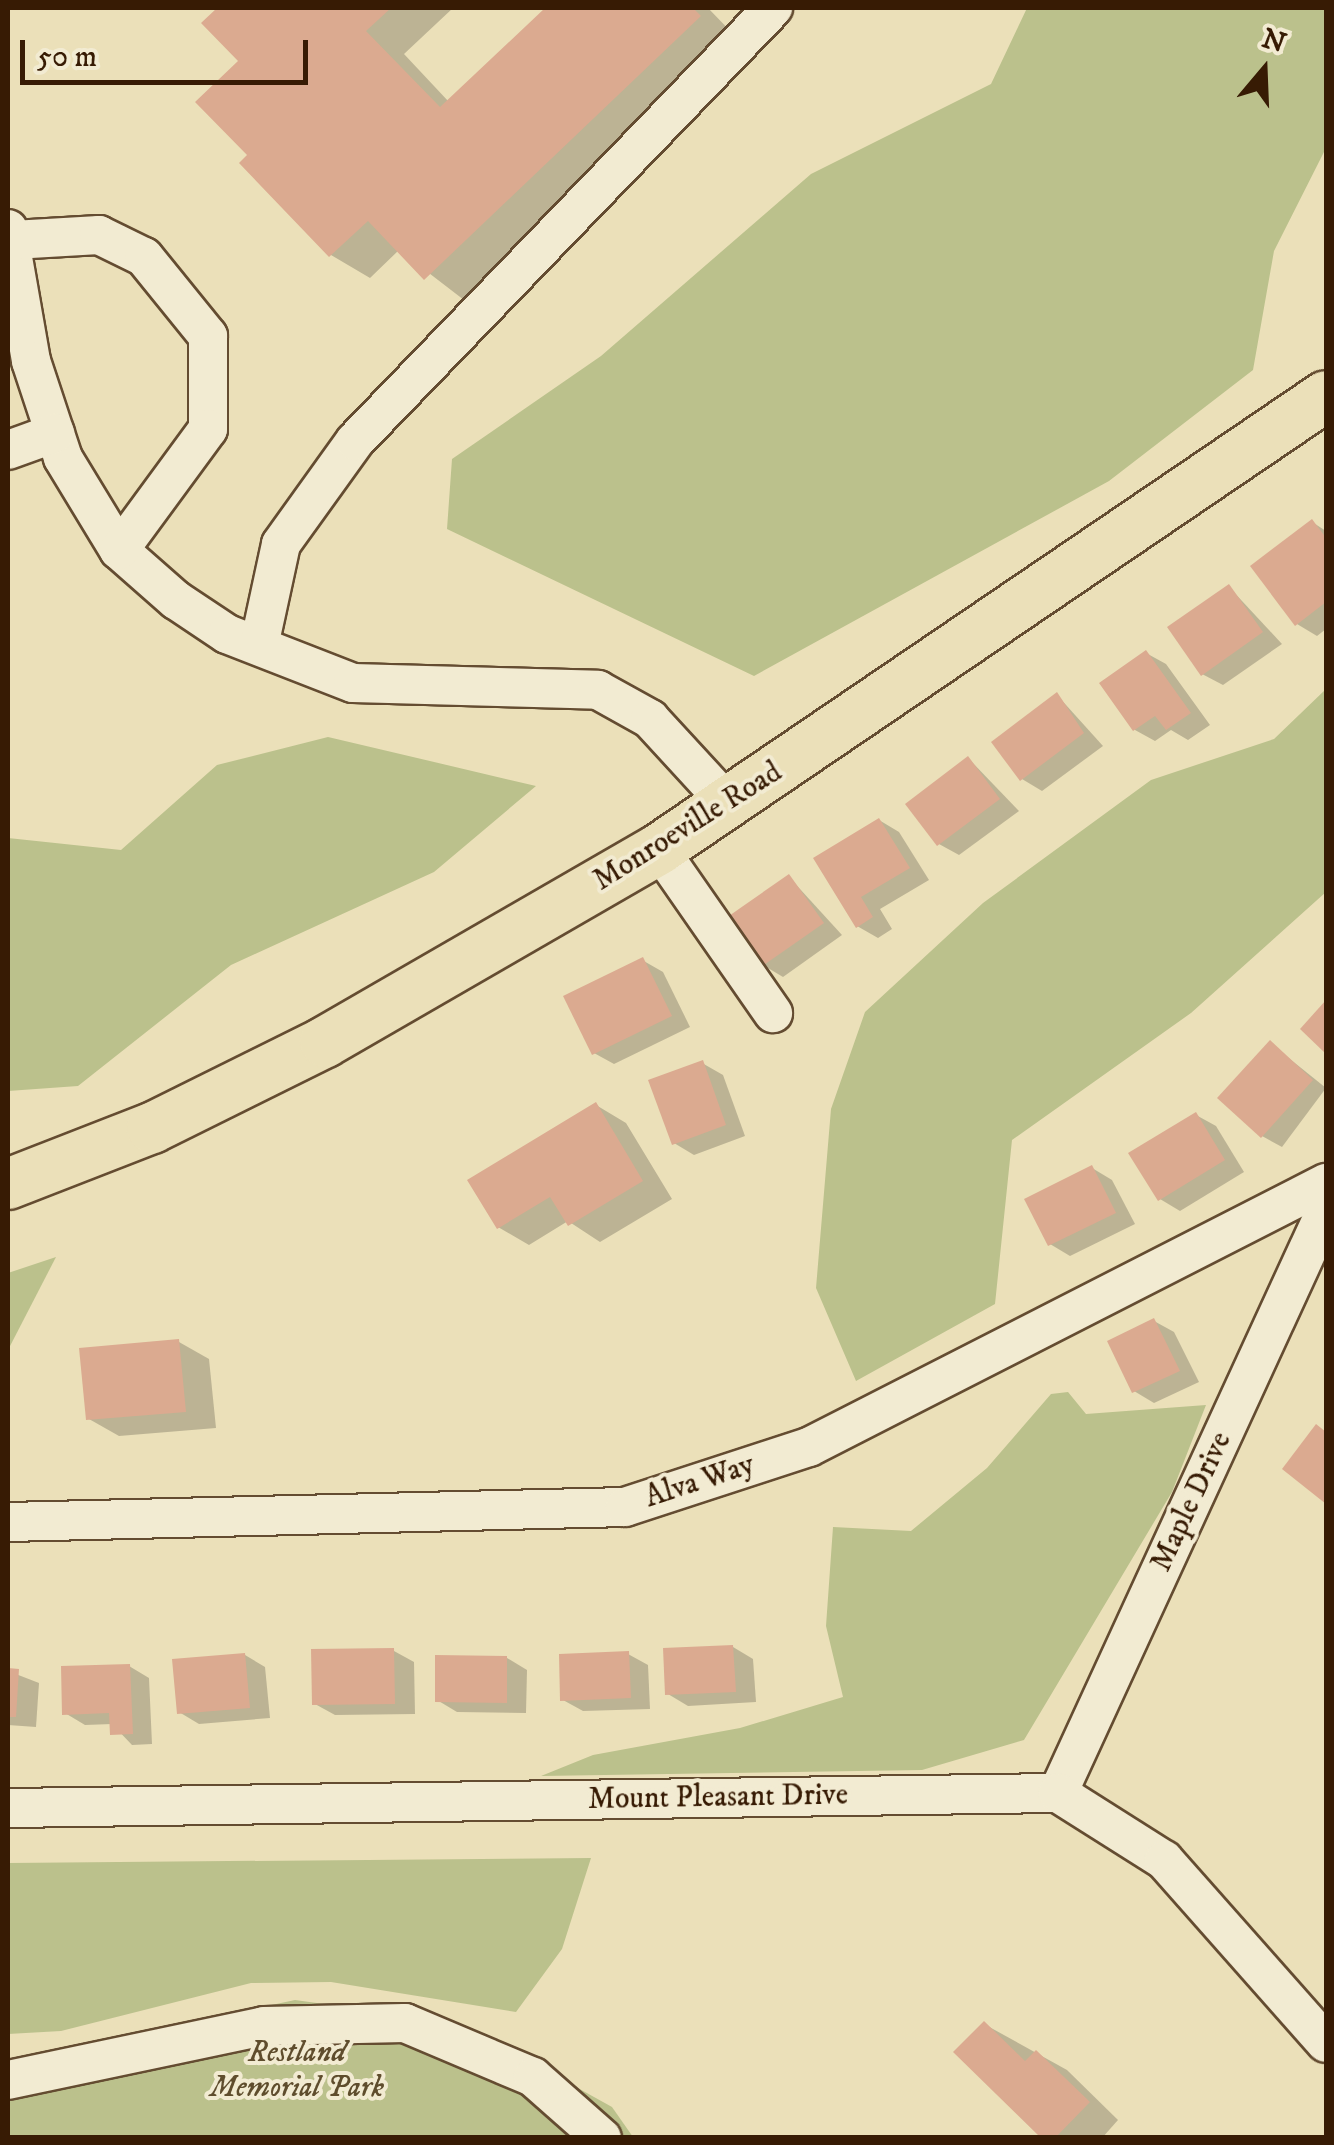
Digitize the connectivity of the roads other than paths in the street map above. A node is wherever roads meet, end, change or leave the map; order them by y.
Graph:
1 (773, 8) edge
2 (10, 234) edge
3 (1326, 396) edge
4 (56, 433) junction
5 (8, 450) edge
6 (119, 550) junction
7 (260, 646) junction
8 (729, 805) junction
9 (658, 849) junction
10 (773, 1013) dead end
11 (1326, 1183) edge
12 (8, 1184) edge
13 (1326, 1210) edge
14 (8, 1522) edge
15 (1058, 1793) junction
16 (8, 1808) edge
17 (1326, 2043) edge
18 (8, 2080) edge
19 (602, 2138) edge

1 - 7 street
2 - 4 street
2 - 6 street
3 - 8 main road, Monroeville Road
4 - 5 street
4 - 6 street
6 - 7 street
7 - 8 street
8 - 9 main road, Monroeville Road
9 - 10 street
9 - 12 main road, Monroeville Road
11 - 14 street, Alva Way
13 - 15 street, Maple Drive
15 - 16 street, Mount Pleasant Drive
15 - 17 street
18 - 19 street

